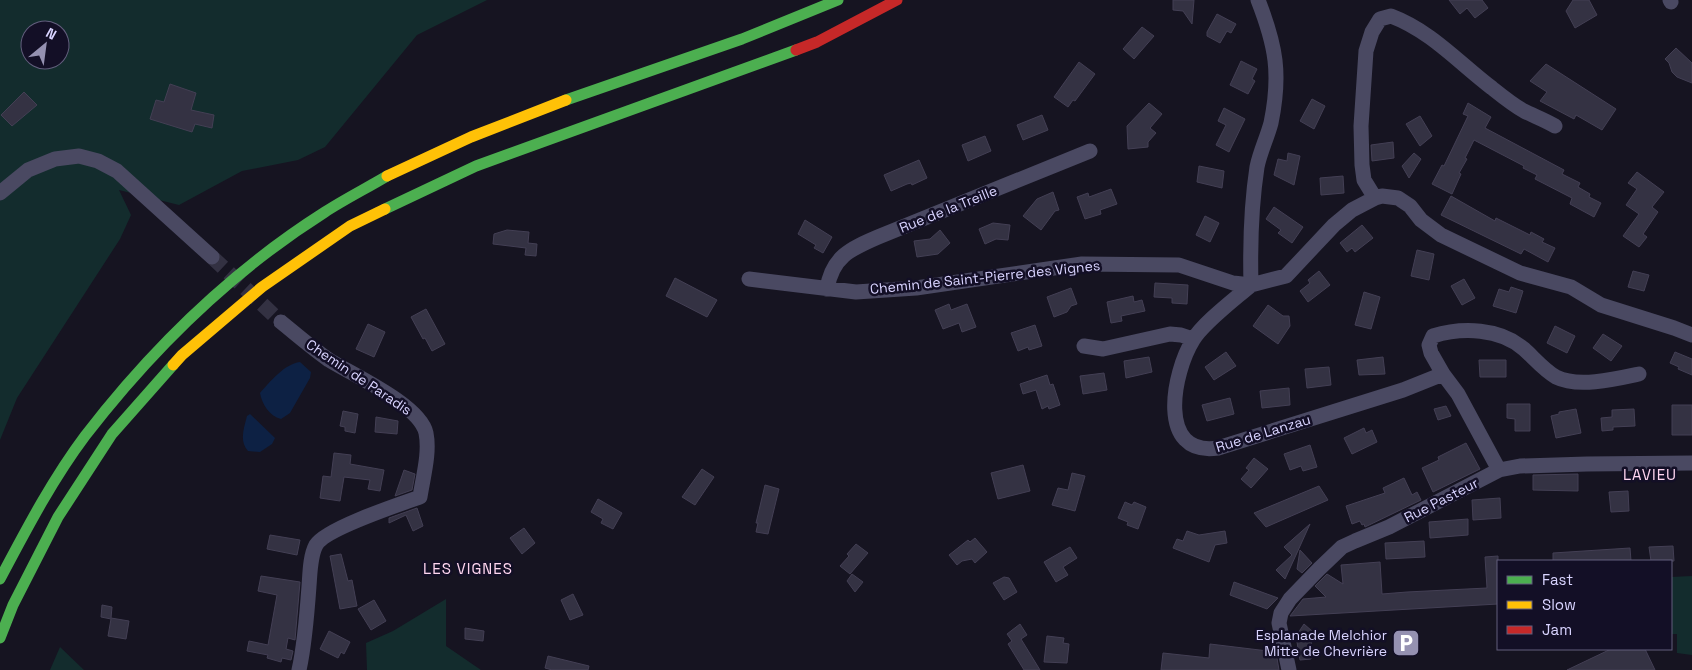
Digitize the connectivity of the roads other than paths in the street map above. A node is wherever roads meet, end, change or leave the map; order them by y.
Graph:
1 (838, 0) edge
2 (897, 0) edge
3 (1258, 0) edge
4 (1555, 126) dead end
5 (1090, 151) dead end
6 (0, 193) edge
7 (1375, 198) junction
8 (212, 258) tunnel mouth
9 (749, 279) dead end
10 (1251, 285) junction
11 (827, 289) junction
12 (281, 322) tunnel mouth
13 (1692, 335) edge
14 (1193, 338) junction
15 (1084, 346) dead end
16 (1443, 374) junction
17 (1639, 374) dead end
18 (1692, 463) edge
19 (1499, 470) junction
20 (0, 579) edge
21 (0, 638) edge
22 (299, 670) edge
23 (1289, 670) edge

1 - 20 highway
2 - 21 highway
3 - 10 street
4 - 7 street
5 - 11 street, Rue de la Treille
6 - 8 street
7 - 10 street, Chemin de Saint-Pierre des Vignes
7 - 13 street, Chemin de Saint-Pierre des Vignes
9 - 11 street, Chemin de Saint-Pierre des Vignes
10 - 11 street, Chemin de Saint-Pierre des Vignes
10 - 14 street, Rue de Lanzau
12 - 22 street, Chemin de Paradis
14 - 15 street
14 - 16 street, Rue de Lanzau
16 - 17 street
16 - 19 street
18 - 19 street, Rue Pasteur
19 - 23 street, Rue Pasteur

